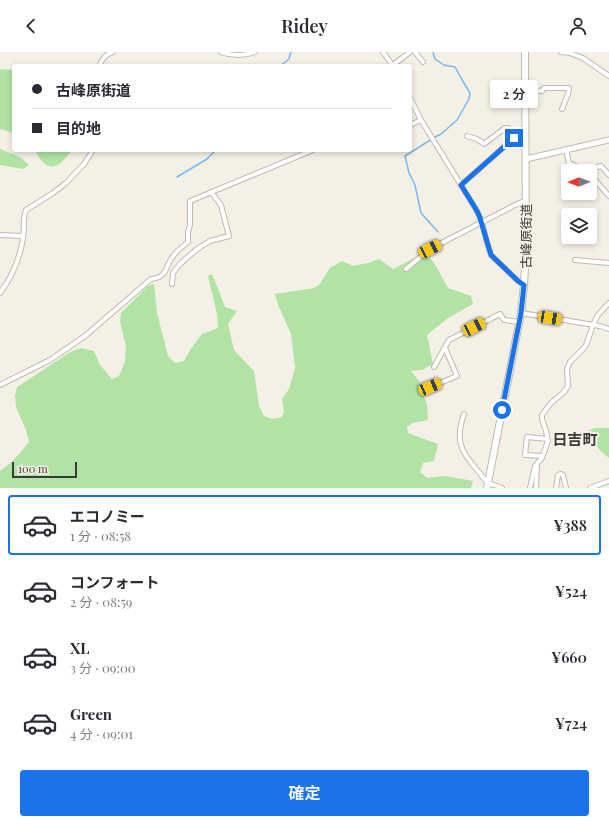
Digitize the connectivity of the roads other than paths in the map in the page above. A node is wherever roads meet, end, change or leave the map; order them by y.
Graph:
1 (113, 52) edge
2 (221, 52) edge
3 (255, 52) edge
4 (383, 52) edge
5 (410, 52) edge
6 (415, 52) edge
7 (525, 52) edge
8 (561, 52) edge
9 (423, 62) dead end
10 (100, 64) edge
11 (392, 64) edge
12 (395, 64) edge
13 (609, 76) edge
14 (525, 90) junction
15 (412, 102) edge
16 (562, 109) dead end
17 (421, 120) junction
18 (412, 124) edge
19 (467, 136) dead end
20 (514, 138) junction
21 (526, 139) junction
22 (609, 140) edge
23 (566, 150) junction
24 (92, 152) edge
25 (308, 152) edge
26 (526, 159) junction
27 (572, 164) edge
28 (597, 167) edge
29 (609, 175) edge
30 (597, 182) edge
31 (461, 185) junction
32 (211, 192) junction
33 (609, 196) edge
34 (526, 201) junction
35 (482, 222) junction
36 (0, 235) edge
37 (24, 236) junction
38 (575, 260) dead end
39 (609, 263) edge
40 (406, 269) dead end
41 (172, 284) dead end
42 (524, 285) junction
43 (0, 293) edge
44 (609, 303) edge
45 (521, 313) junction
46 (519, 322) junction
47 (593, 325) junction
48 (609, 329) edge
49 (445, 348) junction
50 (434, 367) dead end
51 (0, 386) edge
52 (430, 387) dead end
53 (464, 414) dead end
54 (547, 439) junction
55 (542, 456) junction
56 (538, 463) junction
57 (609, 481) edge
58 (487, 485) edge
59 (502, 488) edge
60 (530, 488) edge
61 (536, 488) edge
62 (556, 488) edge
63 (566, 488) edge
64 (590, 488) edge

1 - 10 street
2 - 3 street
4 - 11 street
5 - 12 street
6 - 9 street
7 - 14 main road, 古峰原街道
8 - 13 street
14 - 16 street
14 - 21 main road, 古峰原街道
15 - 17 street
17 - 18 street
17 - 31 street
19 - 20 street
20 - 21 street
20 - 31 street
21 - 26 main road, 古峰原街道
22 - 23 street
23 - 26 street
23 - 27 street
24 - 37 street
25 - 32 street
26 - 34 main road, 古峰原街道
28 - 29 street
30 - 33 street
31 - 35 street
32 - 41 street
32 - 51 street
34 - 35 street
34 - 42 main road, 古峰原街道
35 - 40 street
35 - 42 street
36 - 37 street
37 - 43 street
38 - 39 street
42 - 45 main road, 古峰原街道
44 - 47 street
45 - 46 main road, 古峰原街道
45 - 47 street
46 - 49 street
46 - 58 main road, 古峰原街道
47 - 48 street
47 - 54 street
49 - 50 street
49 - 52 street
53 - 58 street
54 - 55 street
54 - 55 street
55 - 56 street
56 - 60 street
56 - 61 street
57 - 64 street
58 - 59 street
62 - 63 street

